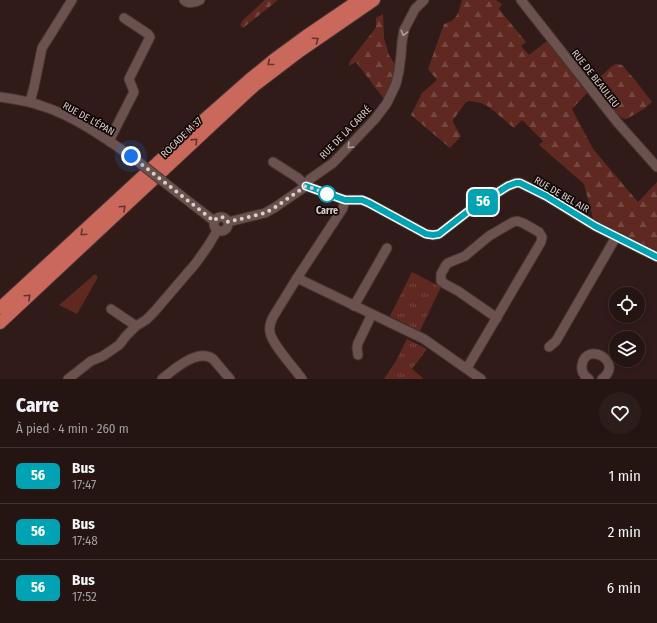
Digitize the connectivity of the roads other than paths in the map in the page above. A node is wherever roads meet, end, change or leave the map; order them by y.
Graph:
1 (72, 0) edge
2 (184, 0) edge
3 (200, 0) edge
4 (379, 0) edge
5 (424, 0) edge
6 (521, 0) edge
7 (367, 2) edge
8 (124, 18) dead end
9 (0, 97) edge
10 (30, 102) junction
11 (109, 141) junction
12 (272, 162) dead end
13 (657, 167) edge
14 (306, 186) junction
15 (345, 200) junction
16 (214, 221) junction
17 (228, 222) junction
18 (217, 231) junction
19 (616, 237) junction
20 (387, 248) dead end
21 (657, 257) edge
22 (297, 278) junction
23 (354, 306) junction
24 (0, 308) edge
25 (111, 309) dead end
26 (372, 314) junction
27 (497, 318) junction
28 (0, 323) edge
29 (136, 326) junction
30 (549, 347) dead end
31 (358, 355) dead end
32 (468, 370) junction
33 (68, 379) edge
34 (162, 379) edge
35 (230, 379) edge
36 (302, 379) edge
37 (464, 379) edge
38 (481, 379) edge
39 (589, 379) edge
40 (602, 379) edge

1 - 10 street
2 - 3 street
4 - 7 highway
5 -> 14 street, RUE DE LA CARRÉ
6 - 13 street, RUE DE BEAULIEU
7 -> 24 highway, ROCADE M 37
28 -> 7 highway, ROCADE M 37
8 - 11 street
9 - 10 street, RUE DE L'ÉPAN
10 - 11 street, RUE DE L'ÉPAN
11 - 16 street, RUE DE L'ÉPAN, bridge
12 - 14 street, RUE DE BEL AIR
14 - 15 street, RUE DE BEL AIR
14 - 17 street, RUE DE LA CARRÉ
15 - 19 street, RUE DE BEL AIR
15 - 22 street
16 - 17 street
16 - 18 street
17 - 18 street
18 - 29 street
19 - 21 street, RUE DE BEL AIR
19 - 30 street
20 - 23 street
22 - 23 street
22 - 36 street
23 - 26 street
25 - 29 street
26 - 31 street
26 - 32 street
27 - 27 street
27 - 32 street
29 - 33 street
32 - 37 street
32 - 38 street
34 - 35 street
39 - 40 street

